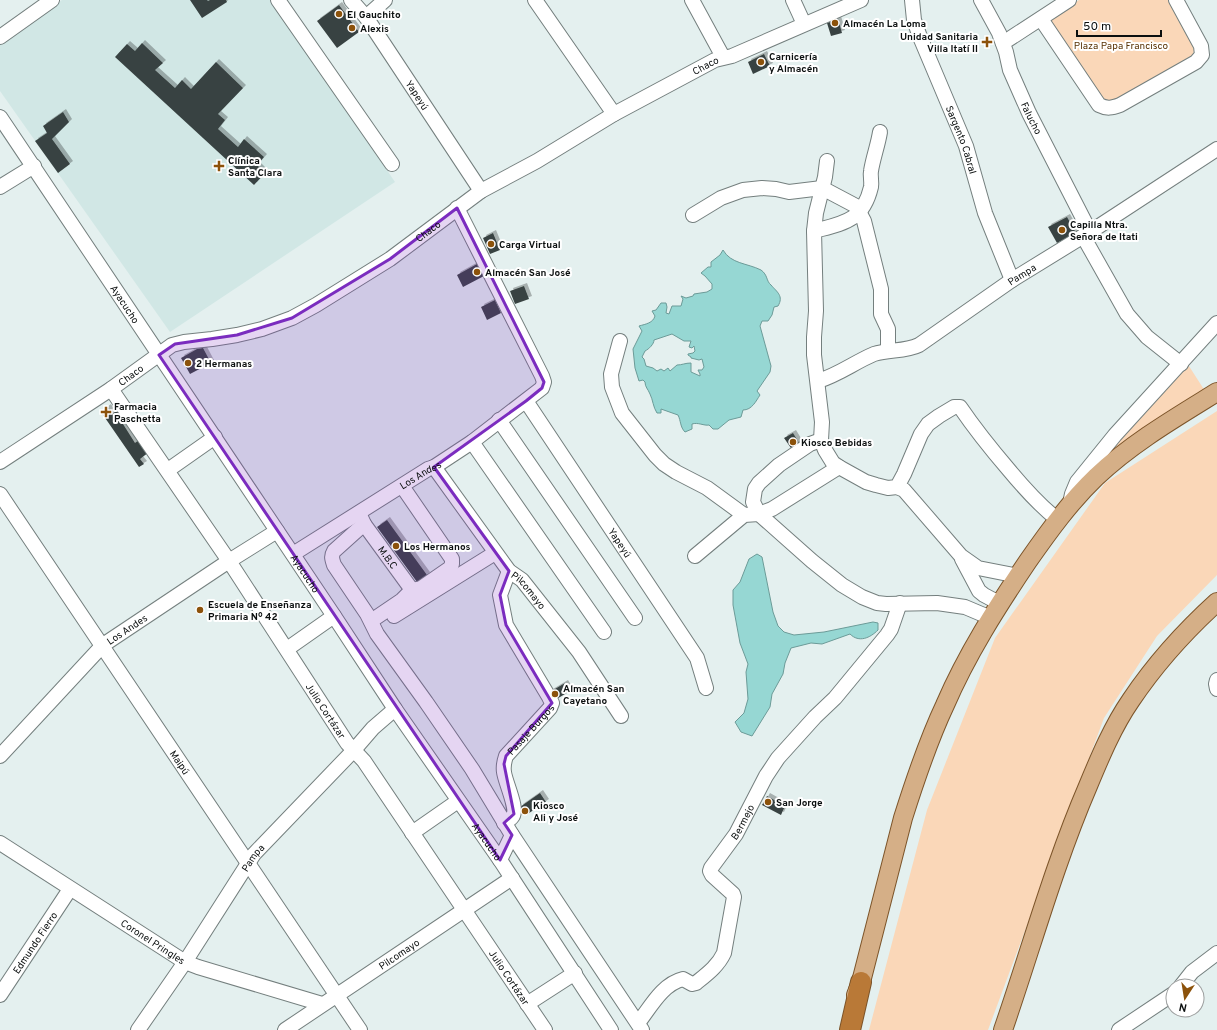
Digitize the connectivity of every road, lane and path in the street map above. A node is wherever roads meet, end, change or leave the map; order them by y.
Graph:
1 (52, 0) edge
2 (278, 0) edge
3 (351, 0) edge
4 (385, 0) edge
5 (534, 0) edge
6 (692, 0) edge
7 (793, 0) edge
8 (861, 0) edge
9 (912, 0) edge
10 (981, 0) edge
11 (1069, 0) edge
12 (1176, 0) edge
13 (366, 17) junction
14 (1041, 19) junction
15 (804, 24) junction
16 (0, 37) edge
17 (1003, 43) junction
18 (723, 57) junction
19 (614, 114) junction
20 (0, 116) edge
21 (880, 132) dead end
22 (1217, 149) edge
23 (827, 161) dead end
24 (392, 164) dead end
25 (34, 166) junction
26 (0, 187) edge
27 (822, 188) junction
28 (481, 191) junction
29 (457, 208) junction
30 (860, 212) junction
31 (693, 215) dead end
32 (814, 231) junction
33 (1087, 234) junction
34 (1012, 280) junction
35 (1217, 323) edge
36 (620, 342) dead end
37 (888, 351) junction
38 (159, 355) junction
39 (1181, 364) junction
40 (818, 381) junction
41 (111, 389) junction
42 (1217, 392) edge
43 (526, 401) junction
44 (499, 420) junction
45 (215, 437) junction
46 (821, 440) junction
47 (472, 442) junction
48 (0, 462) edge
49 (434, 467) junction
50 (839, 468) junction
51 (168, 470) junction
52 (402, 486) junction
53 (897, 487) junction
54 (0, 494) edge
55 (1070, 503) junction
56 (759, 514) junction
57 (744, 516) junction
58 (361, 518) junction
59 (1058, 520) junction
60 (277, 531) junction
61 (495, 553) junction
62 (293, 554) junction
63 (695, 556) dead end
64 (961, 556) junction
65 (230, 560) junction
66 (510, 571) junction
67 (1018, 576) junction
68 (412, 590) junction
69 (1217, 602) edge
70 (900, 604) junction
71 (996, 611) junction
72 (334, 616) junction
73 (635, 618) dead end
74 (372, 624) junction
75 (604, 632) dead end
76 (103, 645) junction
77 (287, 649) junction
78 (1217, 680) edge
79 (706, 688) dead end
80 (1217, 689) edge
81 (395, 709) junction
82 (621, 716) dead end
83 (354, 750) junction
84 (0, 756) edge
85 (458, 801) junction
86 (504, 823) junction
87 (412, 833) junction
88 (512, 835) junction
89 (0, 843) edge
90 (500, 860) junction
91 (247, 863) junction
92 (512, 878) junction
93 (70, 889) junction
94 (464, 910) junction
95 (1217, 953) edge
96 (185, 962) junction
97 (575, 973) junction
98 (1188, 978) edge
99 (861, 982) junction
100 (0, 995) edge
101 (336, 995) junction
102 (1165, 999) edge
103 (322, 1004) junction
104 (527, 1004) junction
105 (640, 1026) edge
106 (138, 1030) edge
107 (285, 1030) edge
108 (360, 1030) edge
109 (545, 1030) edge
110 (611, 1030) edge
111 (844, 1030) edge
112 (850, 1030) edge
113 (1003, 1030) edge
114 (1119, 1030) edge

1 - 16 street
2 - 24 street
3 - 13 street, Yapeyú
4 - 13 street
5 - 19 street
6 - 18 street
7 - 15 street
8 - 15 street, Chaco
9 - 34 street, Sargento Cabral
10 - 17 street, Falucho
11 - 14 street
12 - 14 street
13 - 28 street, Yapeyú
14 - 17 street
15 - 18 street, Chaco
17 - 33 street, Falucho
18 - 19 street, Chaco
19 - 28 street, Chaco
20 - 25 street, Ayacucho
21 - 30 street
22 - 33 street, Pampa
23 - 27 street
25 - 26 street
25 - 38 street, Ayacucho
27 - 30 street
27 - 31 street
27 - 32 street
28 - 29 street, Chaco
29 - 38 street, Chaco
29 - 43 street, Los Andes
30 - 32 street
30 - 37 street
32 - 40 street
33 - 34 street, Pampa
33 - 39 street, Falucho
34 - 37 street, Pampa
35 - 39 street
36 - 57 street
37 - 40 street, Pampa
38 - 41 street, Chaco
38 - 45 street, Ayacucho
39 - 55 street
40 - 46 street
41 - 48 street, Chaco
41 - 51 street, Julio Cortázar
42 - 55 main road
43 - 44 street, Los Andes
43 - 79 street, Yapeyú
44 - 47 street, Los Andes
44 - 73 street
45 - 51 street
45 - 60 street, Ayacucho
46 - 50 street
46 - 56 street
47 - 49 street, Los Andes
47 - 75 street
49 - 52 street, Los Andes
49 - 61 street, Pilcomayo
50 - 53 street
50 - 56 street
51 - 65 street, Julio Cortázar
52 - 58 street, Los Andes
52 - 68 street
53 - 59 street
53 - 64 street
54 - 76 street, Maipú
55 - 59 main road
56 - 57 street
56 - 70 street
57 - 63 street
58 - 62 street, Los Andes
58 - 68 street, M.B.C
58 - 74 street
59 - 67 main road
60 - 62 street, Ayacucho
60 - 65 street, Los Andes
61 - 66 street, Pilcomayo
61 - 74 street
62 - 72 street, Ayacucho
64 - 67 street
64 - 71 street
65 - 76 street, Los Andes
65 - 77 street, Julio Cortázar
66 - 82 street, Pilcomayo
66 - 86 street, Pasaje Burgos
67 - 71 main road
68 - 74 street
69 - 113 main road
70 - 71 street
70 - 105 street, Bermejo
71 - 99 main road
72 - 77 street
72 - 81 street, Ayacucho
74 - 86 street
76 - 84 street, Los Andes
76 - 91 street, Maipú
77 - 83 street, Julio Cortázar
78 - 80 street
81 - 83 street, Pampa
81 - 85 street, Ayacucho
83 - 87 street, Julio Cortázar
83 - 91 street, Pampa
85 - 87 street
85 - 90 street, Ayacucho
86 - 88 street
87 - 94 street, Julio Cortázar
88 - 90 street
88 - 105 street
89 - 93 street, Coronel Pringles
90 - 92 street, Ayacucho
91 - 96 street, Pampa
91 - 101 street, Maipú
92 - 94 street, Pilcomayo
92 - 97 street, Ayacucho
93 - 96 street, Coronel Pringles
93 - 100 street, Edmundo Fierro
94 - 101 street, Pilcomayo
94 - 104 street, Julio Cortázar
95 - 98 street
96 - 103 street, Coronel Pringles
96 - 106 street, Pampa
97 - 104 street
97 - 110 street, Ayacucho
99 - 111 main road
99 - 112 highway
101 - 103 street, Pilcomayo
101 - 108 street, Maipú
102 - 114 street
103 - 107 street, Pilcomayo
104 - 109 street, Julio Cortázar

